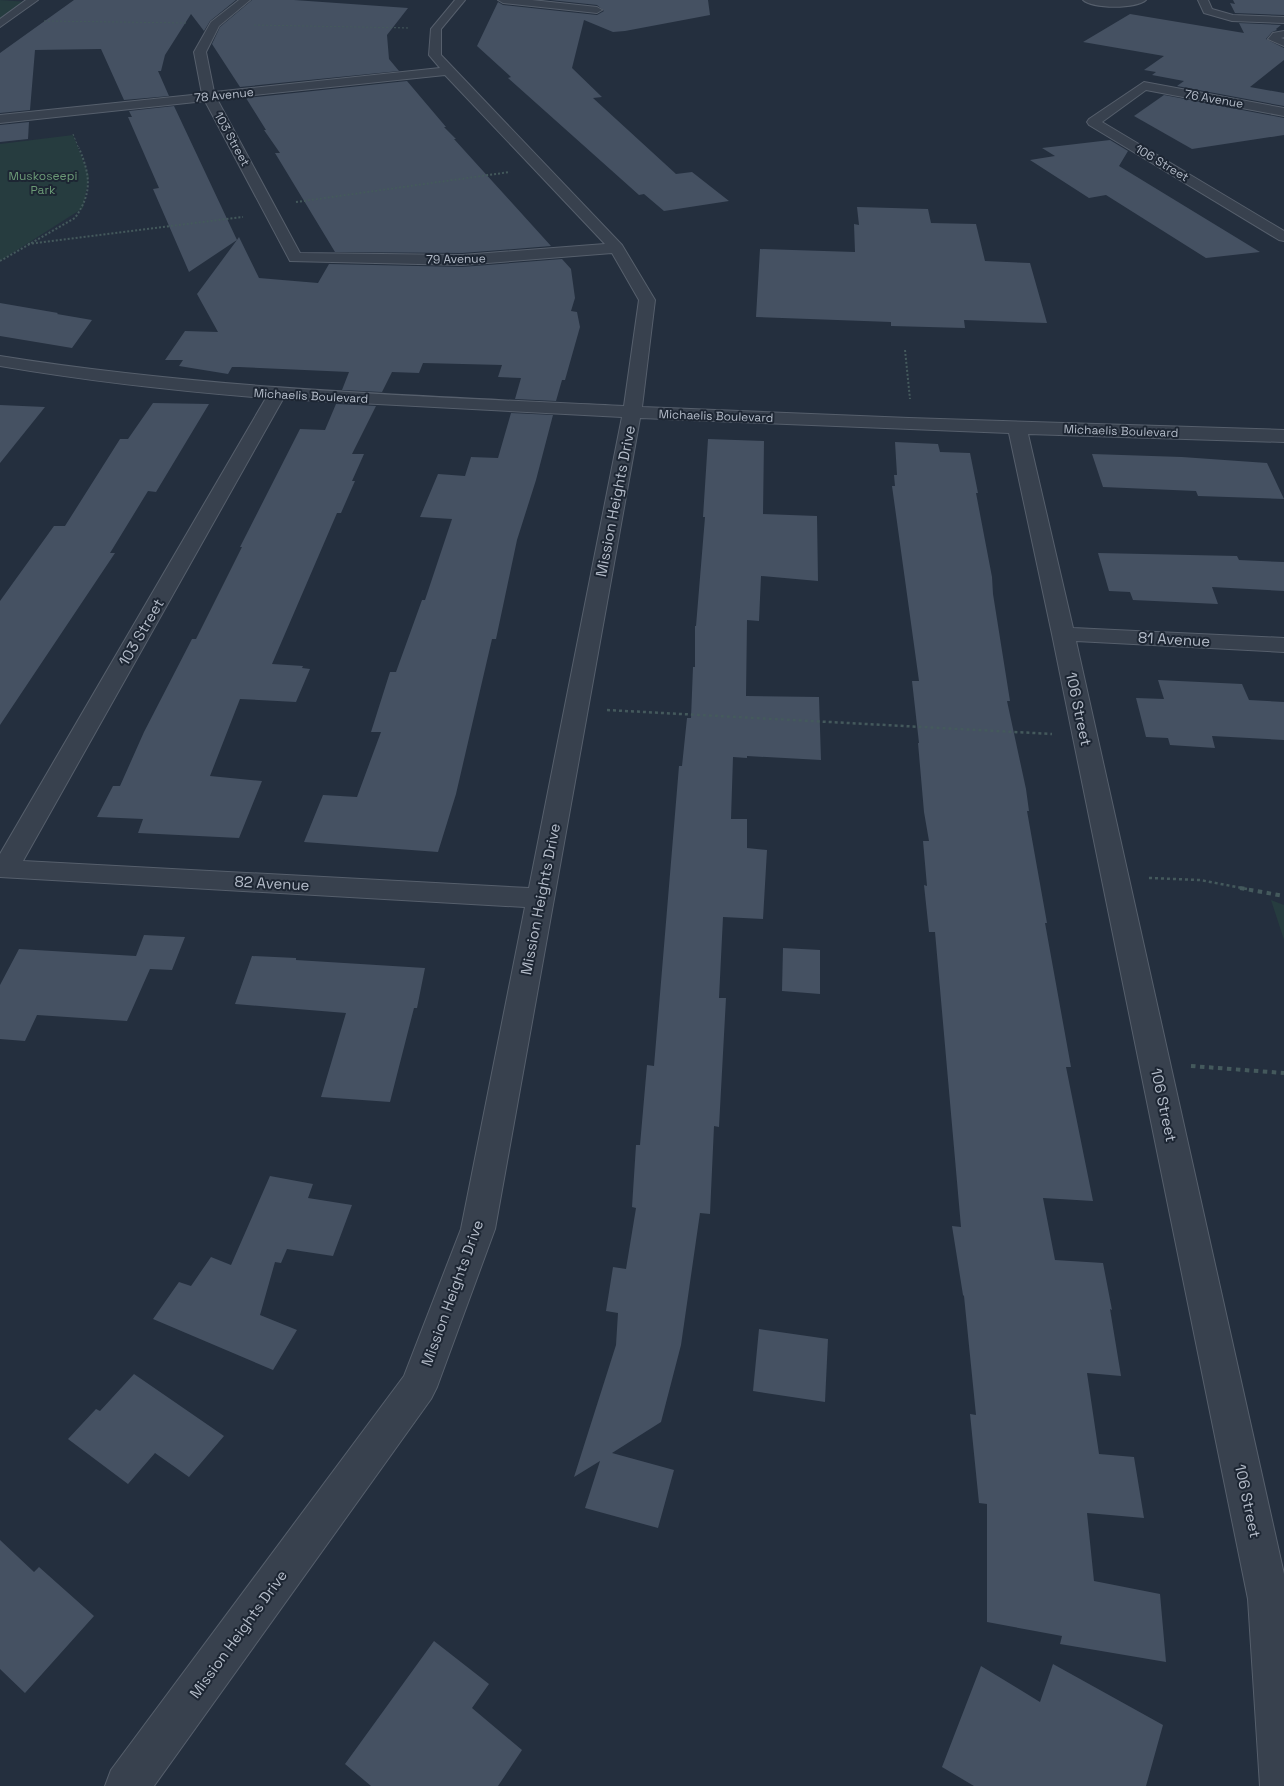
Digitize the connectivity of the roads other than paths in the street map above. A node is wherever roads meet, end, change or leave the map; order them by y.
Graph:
1 (33, 0) edge
2 (245, 0) edge
3 (460, 0) edge
4 (503, 0) edge
5 (1088, 0) edge
6 (1141, 0) edge
7 (1203, 0) edge
8 (597, 10) dead end
9 (1284, 20) edge
10 (0, 24) edge
11 (1284, 34) edge
12 (1284, 43) edge
13 (448, 71) junction
14 (1144, 86) joint
15 (209, 96) junction
16 (1284, 112) edge
17 (0, 119) edge
18 (1284, 237) edge
19 (617, 248) junction
20 (295, 258) joint
21 (0, 361) edge
22 (277, 394) junction
23 (632, 412) junction
24 (1017, 428) junction
25 (1284, 436) edge
26 (1063, 634) junction
27 (1284, 645) edge
28 (5, 869) joint
29 (540, 898) junction
30 (1277, 1600) edge
31 (135, 1783) edge
32 (1282, 1786) edge

1 - 10 street
2 - 15 street, 103 Street
3 - 13 street, Mission Heights Drive
4 - 8 street
5 - 6 street
7 - 9 street
11 - 12 street
13 - 15 street, 78 Avenue
13 - 19 street, Mission Heights Drive
14 - 16 street, 76 Avenue
14 - 18 street, 106 Street
15 - 17 street, 78 Avenue
15 - 20 street, 103 Street
19 - 20 street, 79 Avenue
19 - 23 street, Mission Heights Drive
21 - 22 street, Michaelis Boulevard
22 - 23 street, Michaelis Boulevard
22 - 28 street, 103 Street
23 - 24 street, Michaelis Boulevard
23 - 29 street, Mission Heights Drive
24 - 25 street, Michaelis Boulevard
24 - 26 street, 106 Street
26 - 27 street, 81 Avenue
26 - 30 street, 106 Street
28 - 29 street, 82 Avenue
29 - 31 street, Mission Heights Drive
30 - 32 street, 106 Street

